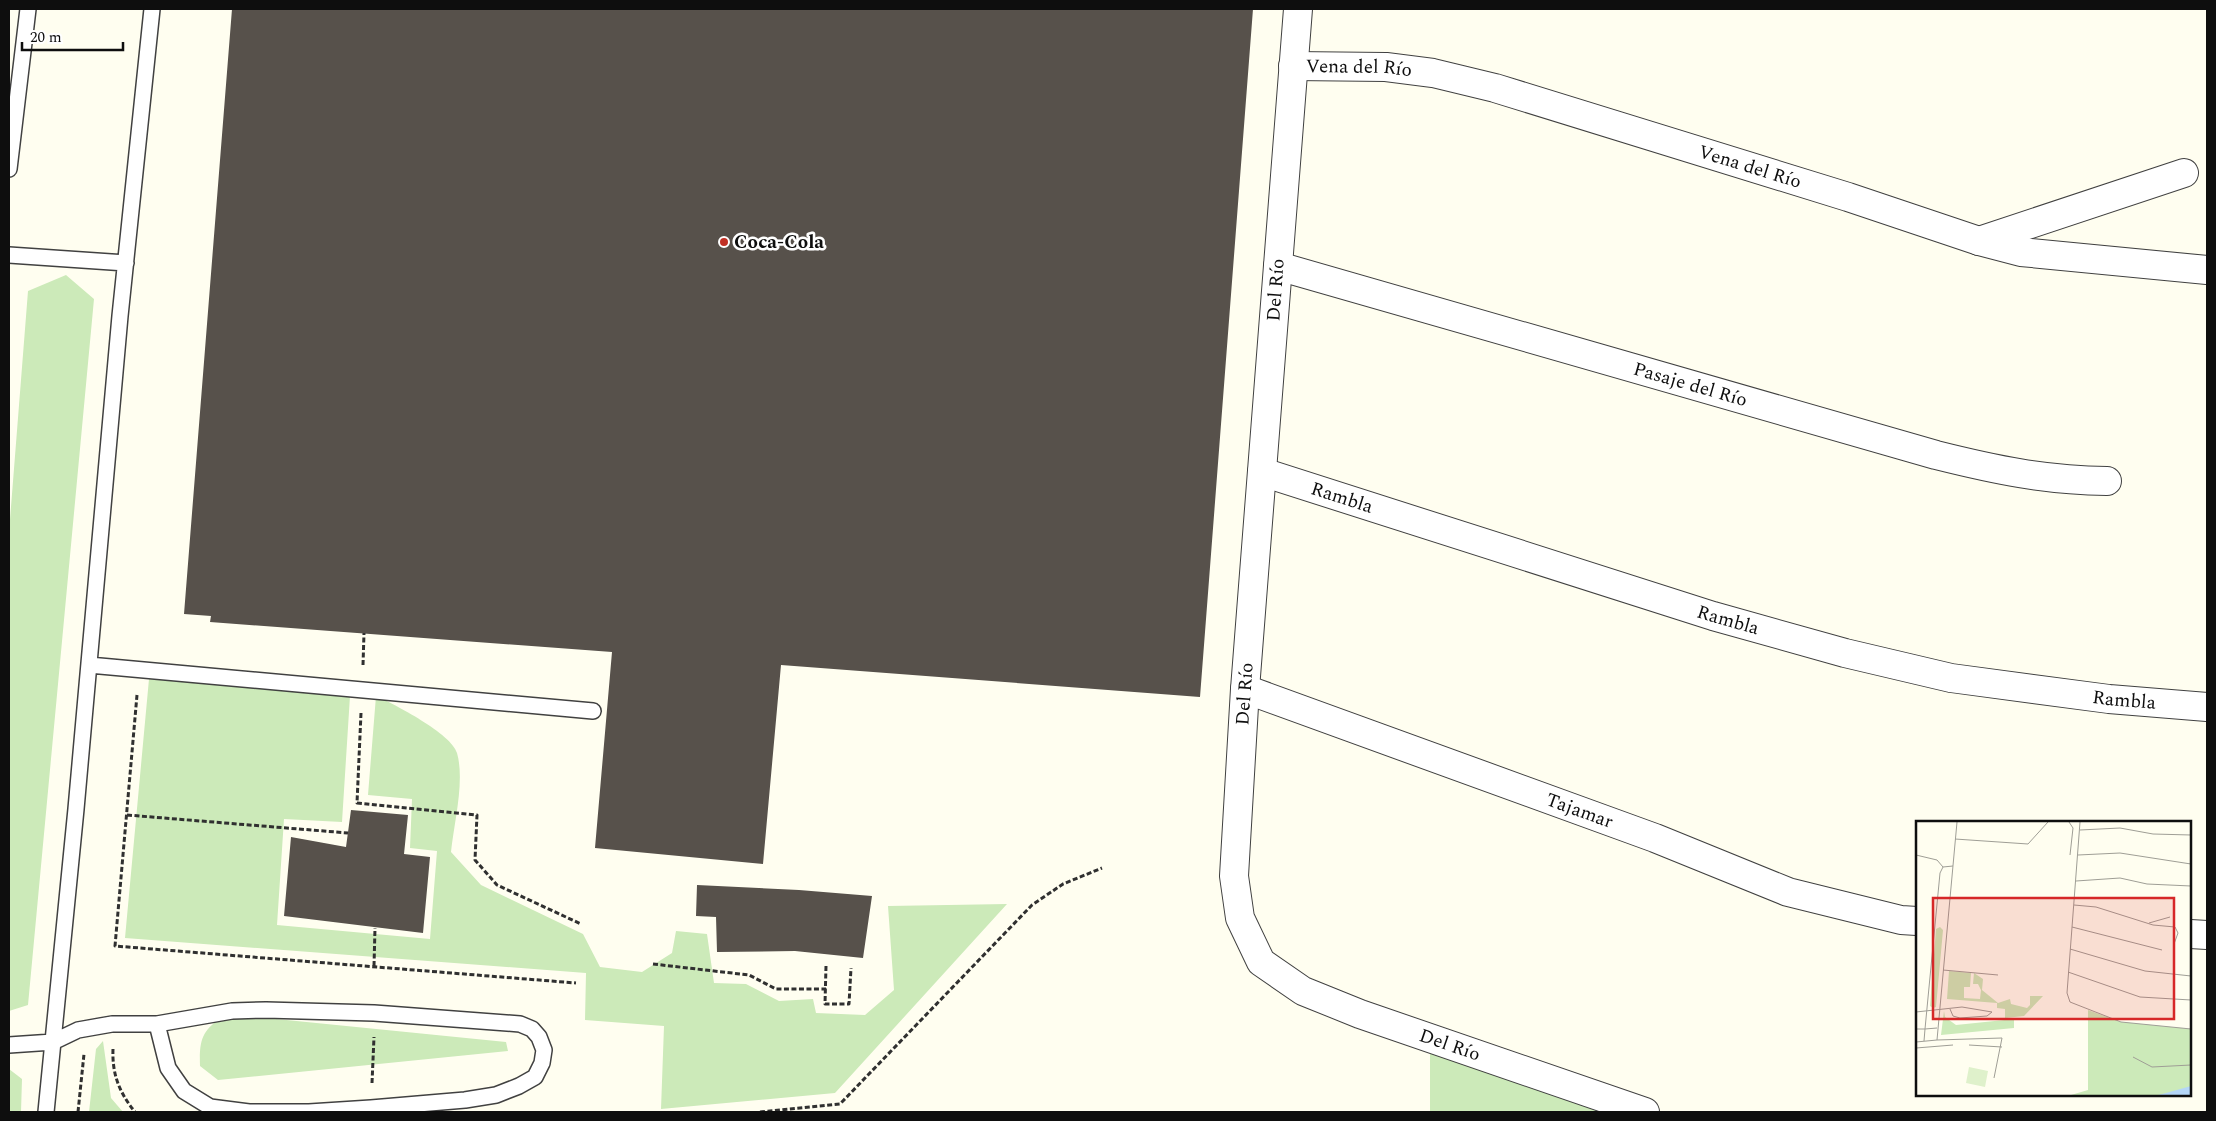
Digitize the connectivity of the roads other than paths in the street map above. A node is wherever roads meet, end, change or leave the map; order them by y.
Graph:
1 (28, 9) edge
2 (152, 9) edge
3 (1298, 9) edge
4 (1293, 66) junction
5 (9, 169) edge
6 (2184, 174) dead end
7 (1978, 241) junction
8 (9, 255) edge
9 (126, 263) junction
10 (1278, 266) junction
11 (2207, 270) edge
12 (1262, 472) junction
13 (2107, 481) dead end
14 (89, 665) junction
15 (1245, 689) junction
16 (2207, 707) edge
17 (593, 711) dead end
18 (1916, 920) edge
19 (2191, 934) edge
20 (2207, 935) edge
21 (157, 1024) junction
22 (53, 1042) junction
23 (9, 1045) edge
24 (46, 1112) edge
25 (1645, 1112) edge

1 - 5 lane
2 - 9 lane
3 - 4 street, Del Río
4 - 7 street, Vena del Río
4 - 10 street, Del Río
6 - 7 street
7 - 11 street, Vena del Río
8 - 9 lane
9 - 14 lane
10 - 12 street, Del Río
10 - 13 street, Pasaje del Río
12 - 15 street, Del Río
12 - 16 street, Rambla
14 - 17 lane
14 - 22 lane
15 - 18 street, Tajamar
15 - 25 street, Del Río
19 - 20 street
21 - 21 lane
21 - 22 lane
22 - 23 lane
22 - 24 lane

